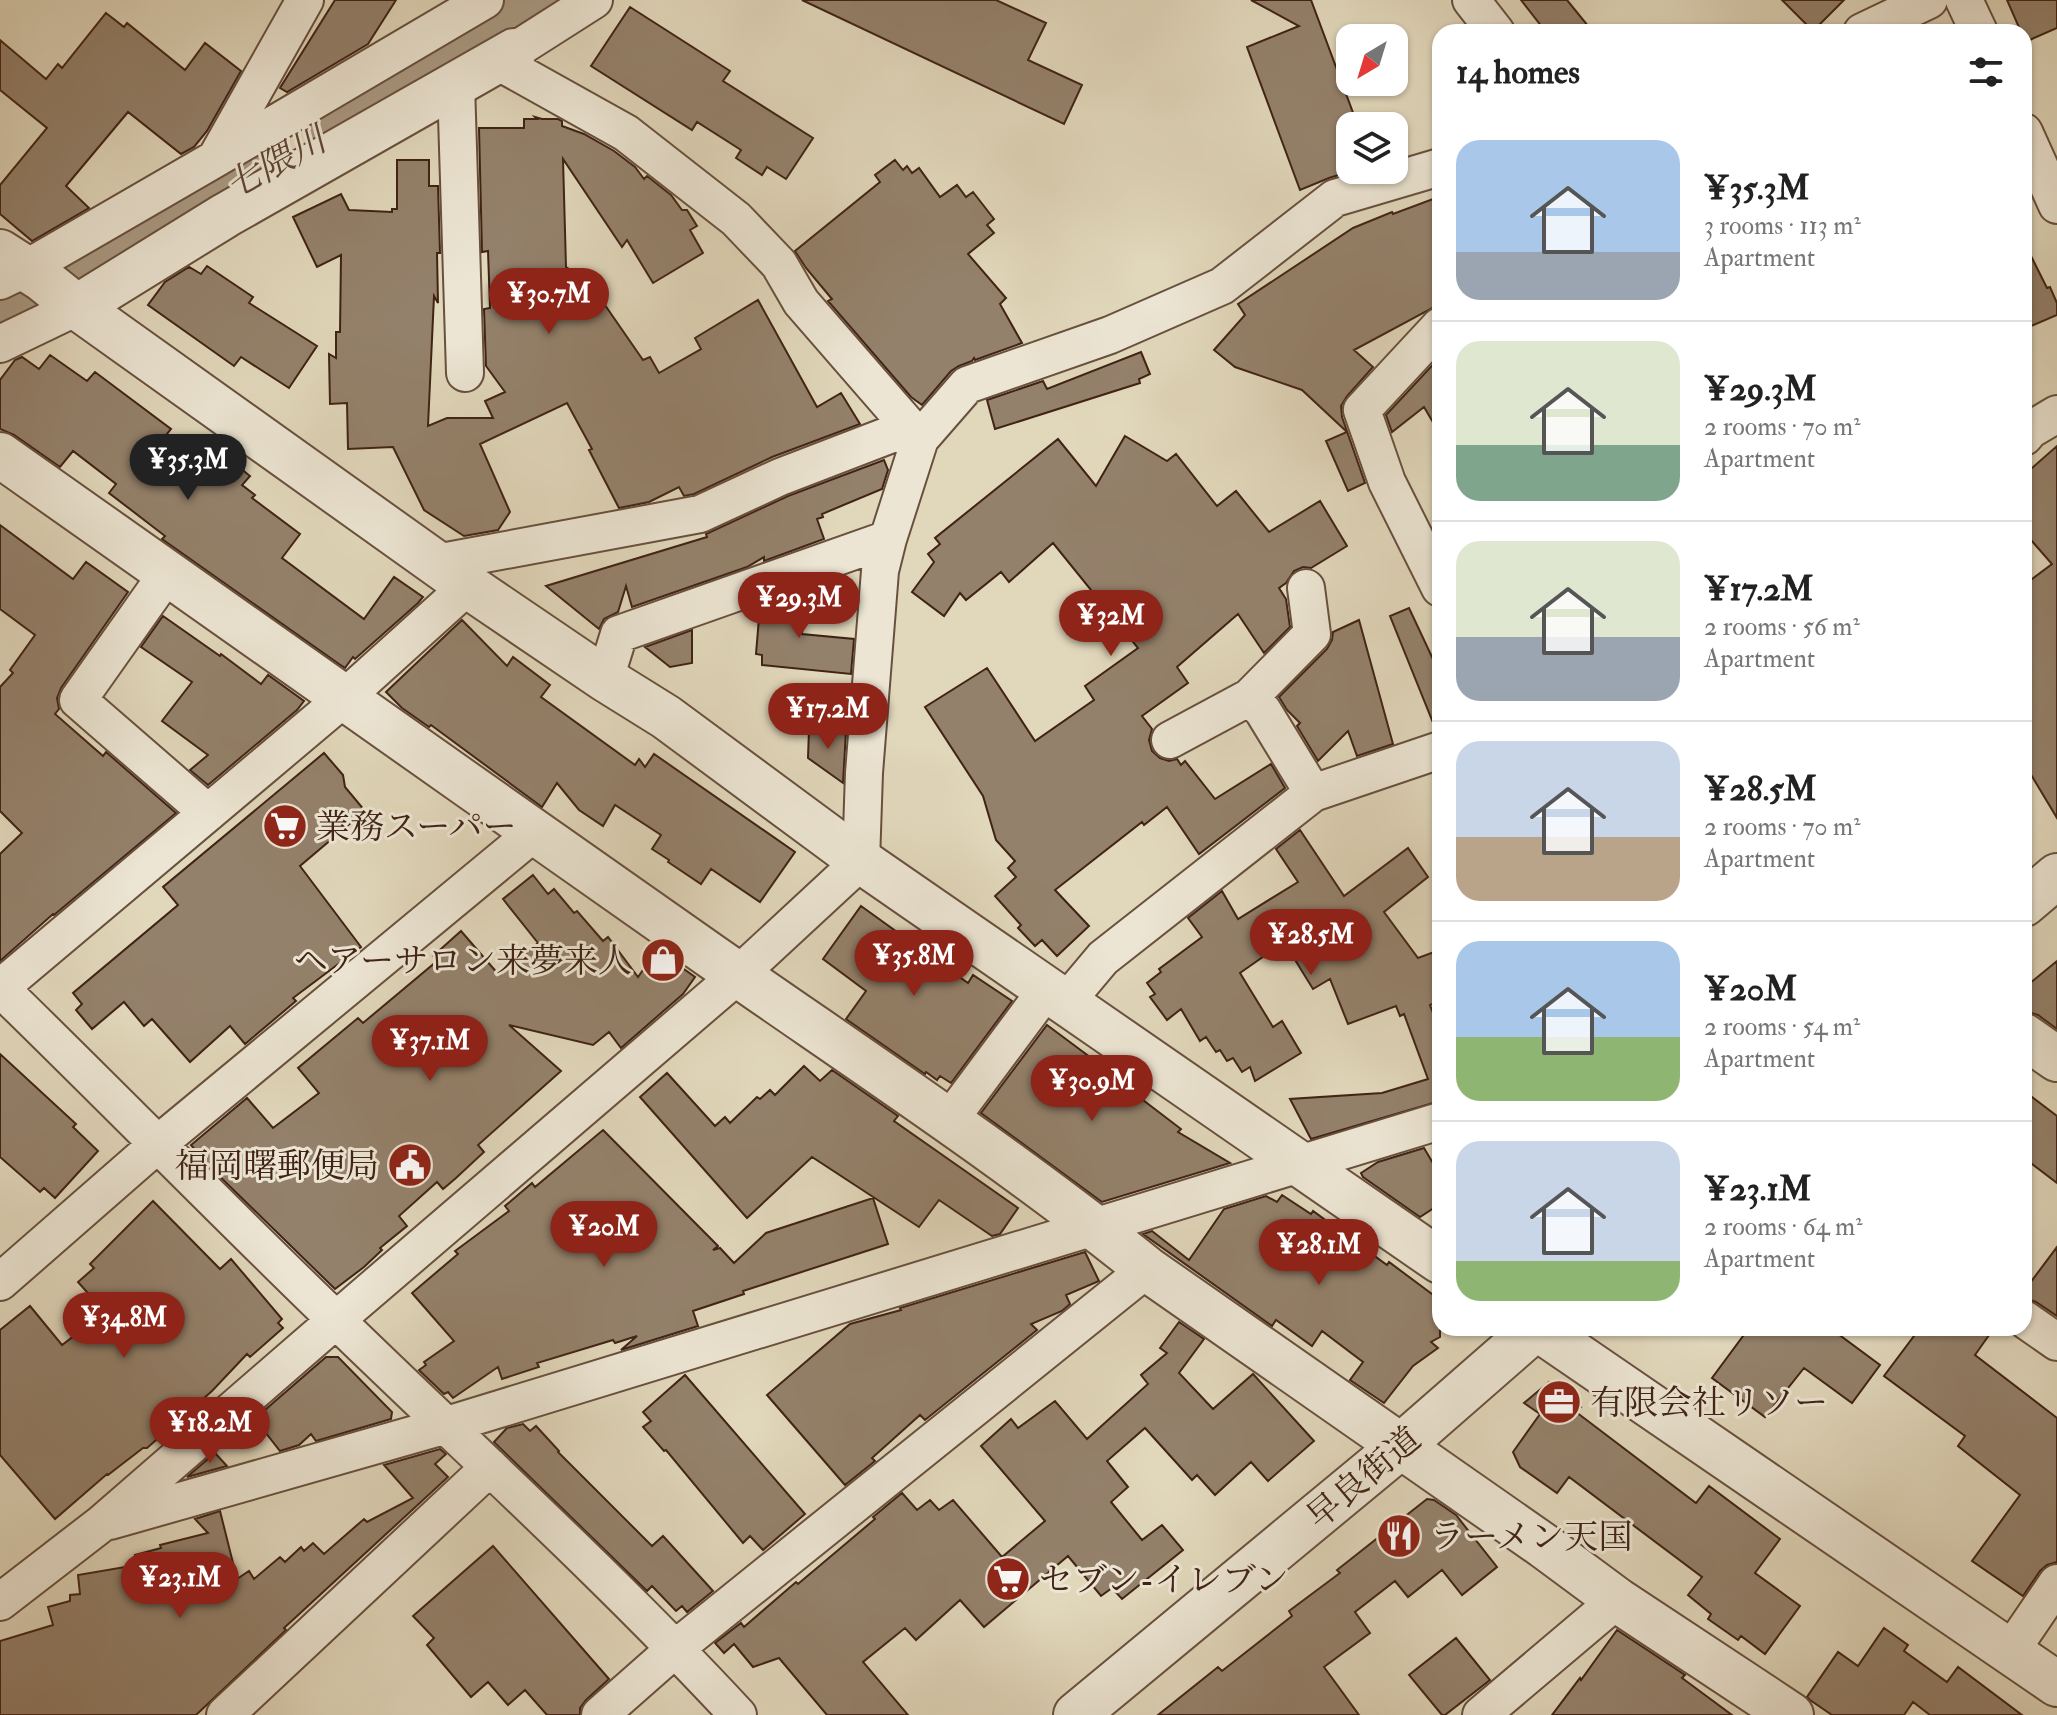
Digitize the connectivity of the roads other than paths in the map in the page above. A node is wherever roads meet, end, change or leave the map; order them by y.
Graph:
1 (305, 0) edge
2 (485, 0) edge
3 (594, 0) edge
4 (1471, 0) edge
5 (1929, 0) edge
6 (1964, 0) edge
7 (1490, 24) edge
8 (1879, 24) edge
9 (1975, 24) edge
10 (506, 56) junction
11 (456, 84) junction
12 (2032, 150) edge
13 (215, 159) junction
14 (1432, 169) edge
15 (2057, 205) edge
16 (35, 281) edge
17 (1432, 335) edge
18 (0, 344) edge
19 (465, 373) dead end
20 (2057, 414) edge
21 (2032, 429) edge
22 (915, 433) junction
23 (0, 455) edge
24 (888, 539) junction
25 (1432, 572) edge
26 (167, 574) junction
27 (452, 574) junction
28 (1306, 588) dead end
29 (605, 679) junction
30 (1250, 697) junction
31 (343, 699) junction
32 (1170, 740) dead end
33 (1432, 753) edge
34 (1313, 793) junction
35 (208, 813) junction
36 (535, 832) junction
37 (861, 861) junction
38 (738, 975) junction
39 (0, 988) edge
40 (1056, 996) junction
41 (2032, 1042) edge
42 (2057, 1059) edge
43 (948, 1122) junction
44 (1432, 1124) edge
45 (159, 1143) junction
46 (1301, 1165) junction
47 (1094, 1227) junction
48 (1432, 1255) edge
49 (1147, 1269) junction
50 (0, 1282) edge
51 (336, 1320) junction
52 (2032, 1325) edge
53 (1527, 1336) edge
54 (1548, 1336) edge
55 (2057, 1342) edge
56 (447, 1425) junction
57 (1401, 1446) junction
58 (490, 1467) junction
59 (101, 1524) junction
60 (2057, 1583) edge
61 (1617, 1600) junction
62 (0, 1602) edge
63 (676, 1648) junction
64 (2010, 1652) junction
65 (2057, 1684) edge
66 (225, 1715) edge
67 (600, 1715) edge
68 (738, 1715) edge
69 (1076, 1715) edge
70 (1481, 1715) edge
71 (1791, 1715) edge

1 - 13 street
2 - 13 street
3 - 10 street
4 - 7 street
5 - 8 street
6 - 9 street
10 - 11 street
10 - 22 street
11 - 16 street
11 - 19 street
12 - 15 street
13 - 16 street
14 - 22 street
16 - 18 street
16 - 27 street
17 - 25 street
20 - 21 street
22 - 24 street
22 - 27 street
23 - 26 street
24 - 29 street
24 - 37 street
26 - 31 street
26 - 35 street
27 - 29 street
27 - 31 street
28 - 30 street
29 - 37 street
30 - 32 street
30 - 34 street
31 - 35 street
31 - 36 street
33 - 34 street
34 - 40 street
35 - 39 street
36 - 38 street
36 - 45 street
37 - 38 street
37 - 40 street
38 - 43 street
38 - 51 street
39 - 45 street
40 - 43 street
40 - 46 street
41 - 42 street
43 - 47 street
44 - 46 street
45 - 50 street
45 - 51 street
46 - 47 street
46 - 48 street
47 - 49 street
47 - 56 street
49 - 57 street
49 - 63 street
51 - 56 street
51 - 59 street
52 - 55 street
53 - 57 street, 早良街道
54 - 64 street
56 - 58 street
56 - 59 street
57 - 61 street
57 - 69 street, 早良街道
58 - 63 street
58 - 66 street
59 - 62 street
60 - 64 street
61 - 70 street
61 - 71 street
63 - 67 street
63 - 68 street
64 - 65 street

